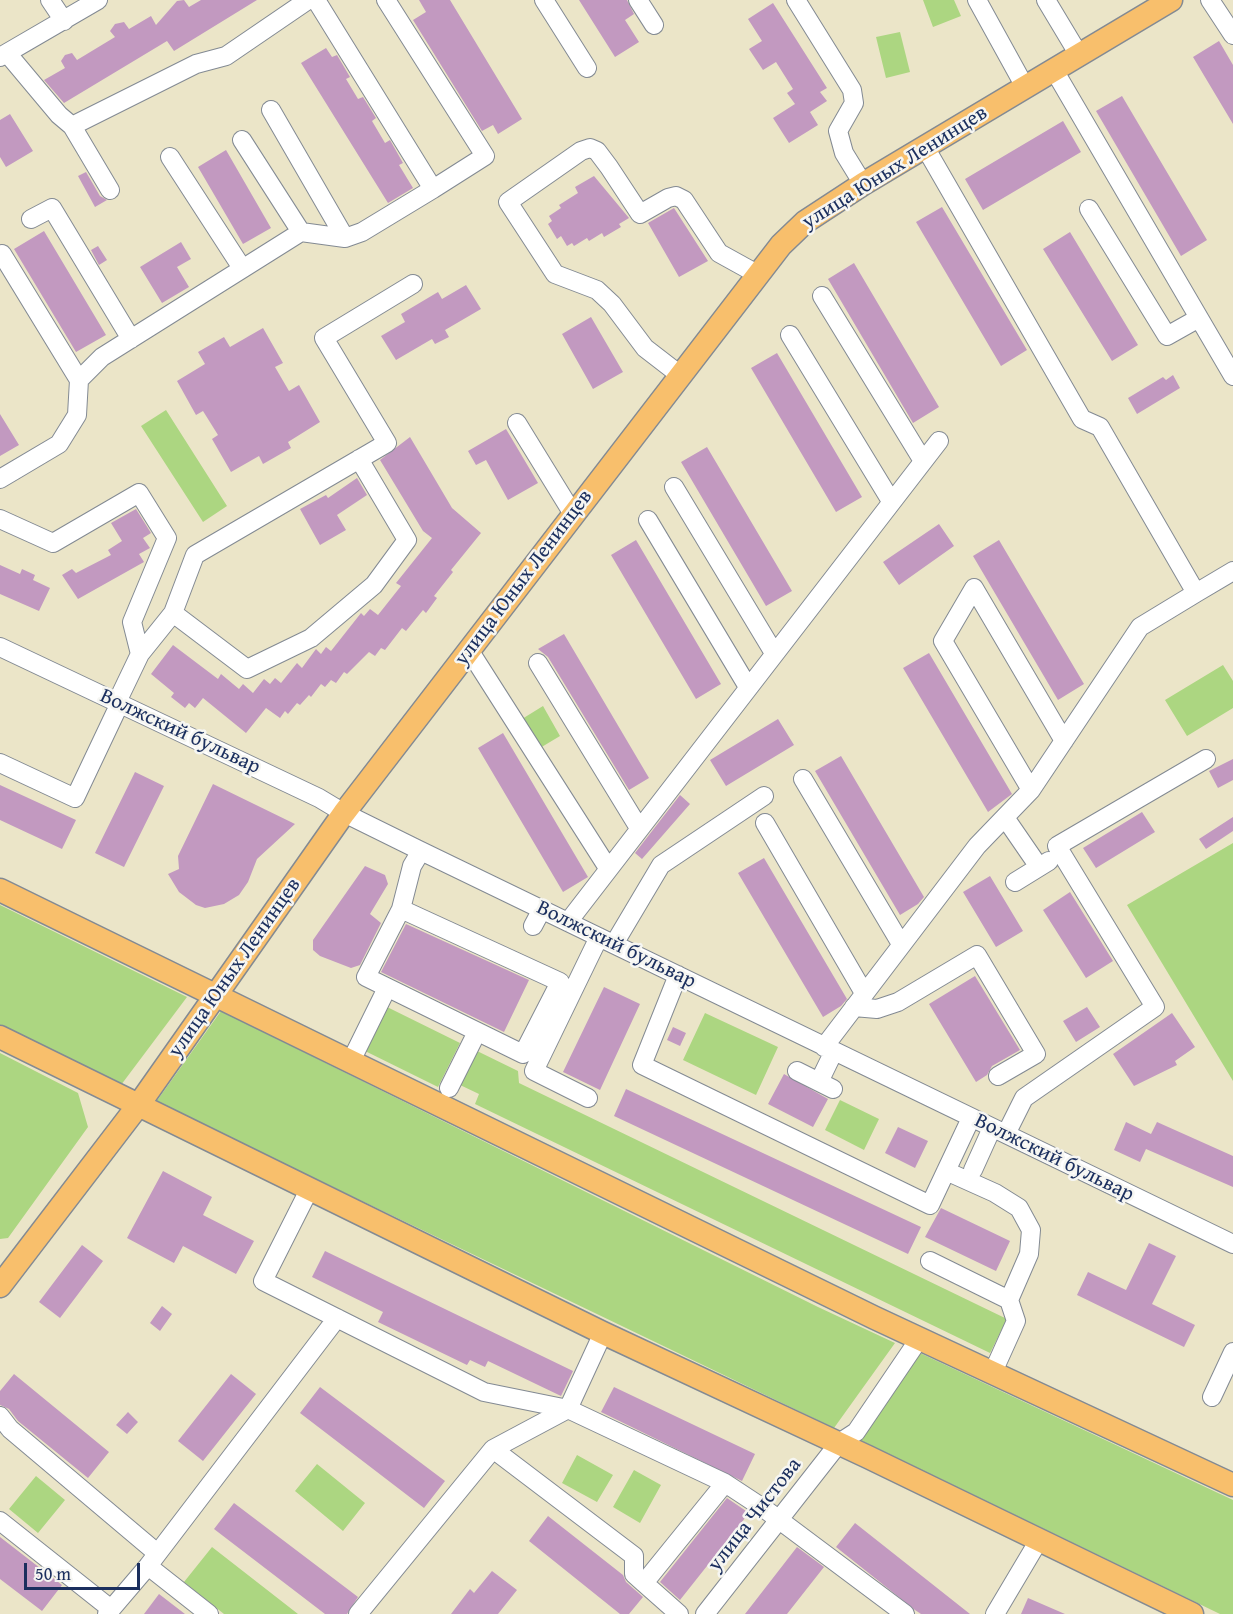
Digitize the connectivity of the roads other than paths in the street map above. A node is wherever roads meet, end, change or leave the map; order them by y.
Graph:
1 (50, 0) edge
2 (98, 0) edge
3 (308, 0) edge
4 (316, 0) edge
5 (386, 0) edge
6 (544, 0) edge
7 (638, 0) edge
8 (796, 0) edge
9 (977, 0) edge
10 (1046, 0) edge
11 (1170, 0) edge
12 (1210, 0) edge
13 (64, 21) junction
14 (654, 25) dead end
15 (1233, 35) edge
16 (3, 55) edge
17 (1079, 55) junction
18 (587, 68) dead end
19 (1054, 70) junction
20 (1025, 87) junction
21 (271, 110) dead end
22 (72, 126) junction
23 (242, 140) dead end
24 (926, 147) junction
25 (170, 157) dead end
26 (863, 184) junction
27 (433, 189) junction
28 (111, 190) dead end
29 (1089, 209) dead end
30 (31, 219) dead end
31 (301, 232) junction
32 (345, 238) junction
33 (2, 254) dead end
34 (242, 268) junction
35 (757, 274) junction
36 (412, 284) dead end
37 (822, 296) dead end
38 (1199, 318) junction
39 (790, 335) dead end
40 (131, 339) junction
41 (680, 375) junction
42 (1233, 376) edge
43 (80, 380) junction
44 (517, 423) dead end
45 (939, 441) dead end
46 (359, 459) junction
47 (923, 461) junction
48 (0, 479) edge
49 (674, 487) dead end
50 (891, 501) junction
51 (573, 514) junction
52 (0, 519) edge
53 (648, 520) dead end
54 (1233, 571) edge
55 (1196, 593) junction
56 (174, 613) junction
57 (0, 647) edge
58 (469, 650) junction
59 (774, 652) junction
60 (140, 654) junction
61 (538, 663) dead end
62 (748, 687) junction
63 (118, 703) junction
64 (1064, 741) junction
65 (1206, 759) dead end
66 (0, 763) edge
67 (803, 779) dead end
68 (1031, 790) junction
69 (764, 796) dead end
70 (344, 813) junction
71 (1006, 819) junction
72 (765, 823) dead end
73 (639, 828) junction
74 (421, 852) junction
75 (1061, 854) junction
76 (1039, 867) junction
77 (608, 868) junction
78 (1015, 882) dead end
79 (0, 890) edge
80 (401, 909) junction
81 (542, 909) junction
82 (568, 922) junction
83 (533, 926) dead end
84 (607, 940) junction
85 (901, 944) junction
86 (678, 975) junction
87 (387, 988) junction
88 (215, 994) junction
89 (859, 1000) junction
90 (477, 1032) junction
91 (0, 1037) edge
92 (829, 1049) junction
93 (351, 1061) junction
94 (797, 1071) dead end
95 (998, 1077) dead end
96 (449, 1088) dead end
97 (588, 1098) dead end
98 (140, 1104) junction
99 (971, 1118) junction
100 (999, 1131) junction
101 (973, 1170) dead end
102 (946, 1171) junction
103 (310, 1188) junction
104 (1233, 1244) edge
105 (930, 1261) dead end
106 (4, 1272) edge
107 (1009, 1300) junction
108 (337, 1318) junction
109 (898, 1327) junction
110 (603, 1333) junction
111 (922, 1340) junction
112 (1233, 1352) edge
113 (993, 1372) junction
114 (1212, 1397) dead end
115 (568, 1409) junction
116 (3, 1429) edge
117 (833, 1441) junction
118 (493, 1449) junction
119 (725, 1483) junction
120 (1233, 1485) edge
121 (779, 1520) junction
122 (0, 1521) edge
123 (1039, 1540) junction
124 (153, 1559) junction
125 (644, 1583) junction
126 (109, 1611) edge
127 (209, 1614) edge
128 (358, 1614) edge
129 (680, 1614) edge
130 (705, 1614) edge
131 (905, 1614) edge
132 (995, 1614) edge
133 (1192, 1614) edge

1 - 13 street
2 - 13 street
3 - 22 street
4 - 27 street
5 - 27 street
6 - 18 street
7 - 14 street
8 - 26 street
9 - 20 street
10 - 17 street
11 - 17 main road, улица Юных Ленинцев
12 - 15 street
13 - 16 street
16 - 22 street
17 - 19 main road, улица Юных Ленинцев
19 - 20 main road, улица Юных Ленинцев
19 - 38 street
20 - 24 main road, улица Юных Ленинцев
21 - 32 street
22 - 28 street
23 - 31 street
24 - 26 main road, улица Юных Ленинцев
24 - 55 street
25 - 34 street
26 - 35 main road, улица Юных Ленинцев
27 - 32 street
29 - 38 street
30 - 40 street
31 - 32 street
31 - 34 street
33 - 43 street
34 - 40 street
35 - 41 main road, улица Юных Ленинцев
35 - 41 street
36 - 46 street
37 - 47 street
38 - 42 street
39 - 50 street
40 - 43 street
41 - 51 main road, улица Юных Ленинцев
43 - 48 street
44 - 51 street
45 - 47 street
46 - 56 street
46 - 56 street
47 - 50 street
49 - 59 street
50 - 59 street
51 - 58 main road, улица Юных Ленинцев
52 - 60 street
53 - 62 street
54 - 55 street
55 - 64 street
56 - 60 street
57 - 63 street, Волжский бульвар
58 - 70 main road, улица Юных Ленинцев
58 - 77 street
59 - 62 street
60 - 63 street
61 - 73 street
62 - 73 street
63 - 66 street
63 - 70 street, Волжский бульвар
64 - 68 street
64 - 68 street
65 - 75 street
67 - 85 street
68 - 71 street
69 - 84 street
70 - 74 street, Волжский бульвар
70 - 88 main road, улица Юных Ленинцев
71 - 76 street
71 - 85 street
72 - 89 street
73 - 77 street
74 - 80 street
74 - 81 street, Волжский бульвар
75 - 76 street
75 - 100 street
76 - 78 street
77 - 82 street
79 - 88 main road
80 - 87 street
80 - 90 street
81 - 82 street, Волжский бульвар
81 - 83 street
82 - 84 street, Волжский бульвар
84 - 86 street, Волжский бульвар
84 - 97 street
85 - 89 street
86 - 92 street, Волжский бульвар
86 - 102 street
87 - 90 street
87 - 93 street
88 - 93 main road
88 - 98 main road, улица Юных Ленинцев
89 - 92 street
89 - 95 street
90 - 96 street
91 - 98 main road
92 - 94 street
92 - 99 street, Волжский бульвар
93 - 109 main road
98 - 103 main road
98 - 106 main road, улица Юных Ленинцев
99 - 100 street, Волжский бульвар
99 - 102 street
100 - 101 street
100 - 104 street, Волжский бульвар
102 - 107 street
103 - 108 street
103 - 110 main road
105 - 107 street
107 - 113 street
108 - 115 street
108 - 124 street
109 - 111 main road
109 - 117 street
110 - 115 street
110 - 117 main road
111 - 113 main road
111 - 117 street
112 - 114 street
113 - 120 main road
115 - 118 street
115 - 119 street
116 - 124 street
117 - 121 street, улица Чистова
117 - 123 main road
118 - 125 street
118 - 128 street
119 - 121 street
119 - 125 street
121 - 130 street, улица Чистова
121 - 131 street
122 - 126 street
123 - 132 street
123 - 133 main road
124 - 126 street
124 - 127 street
125 - 129 street

